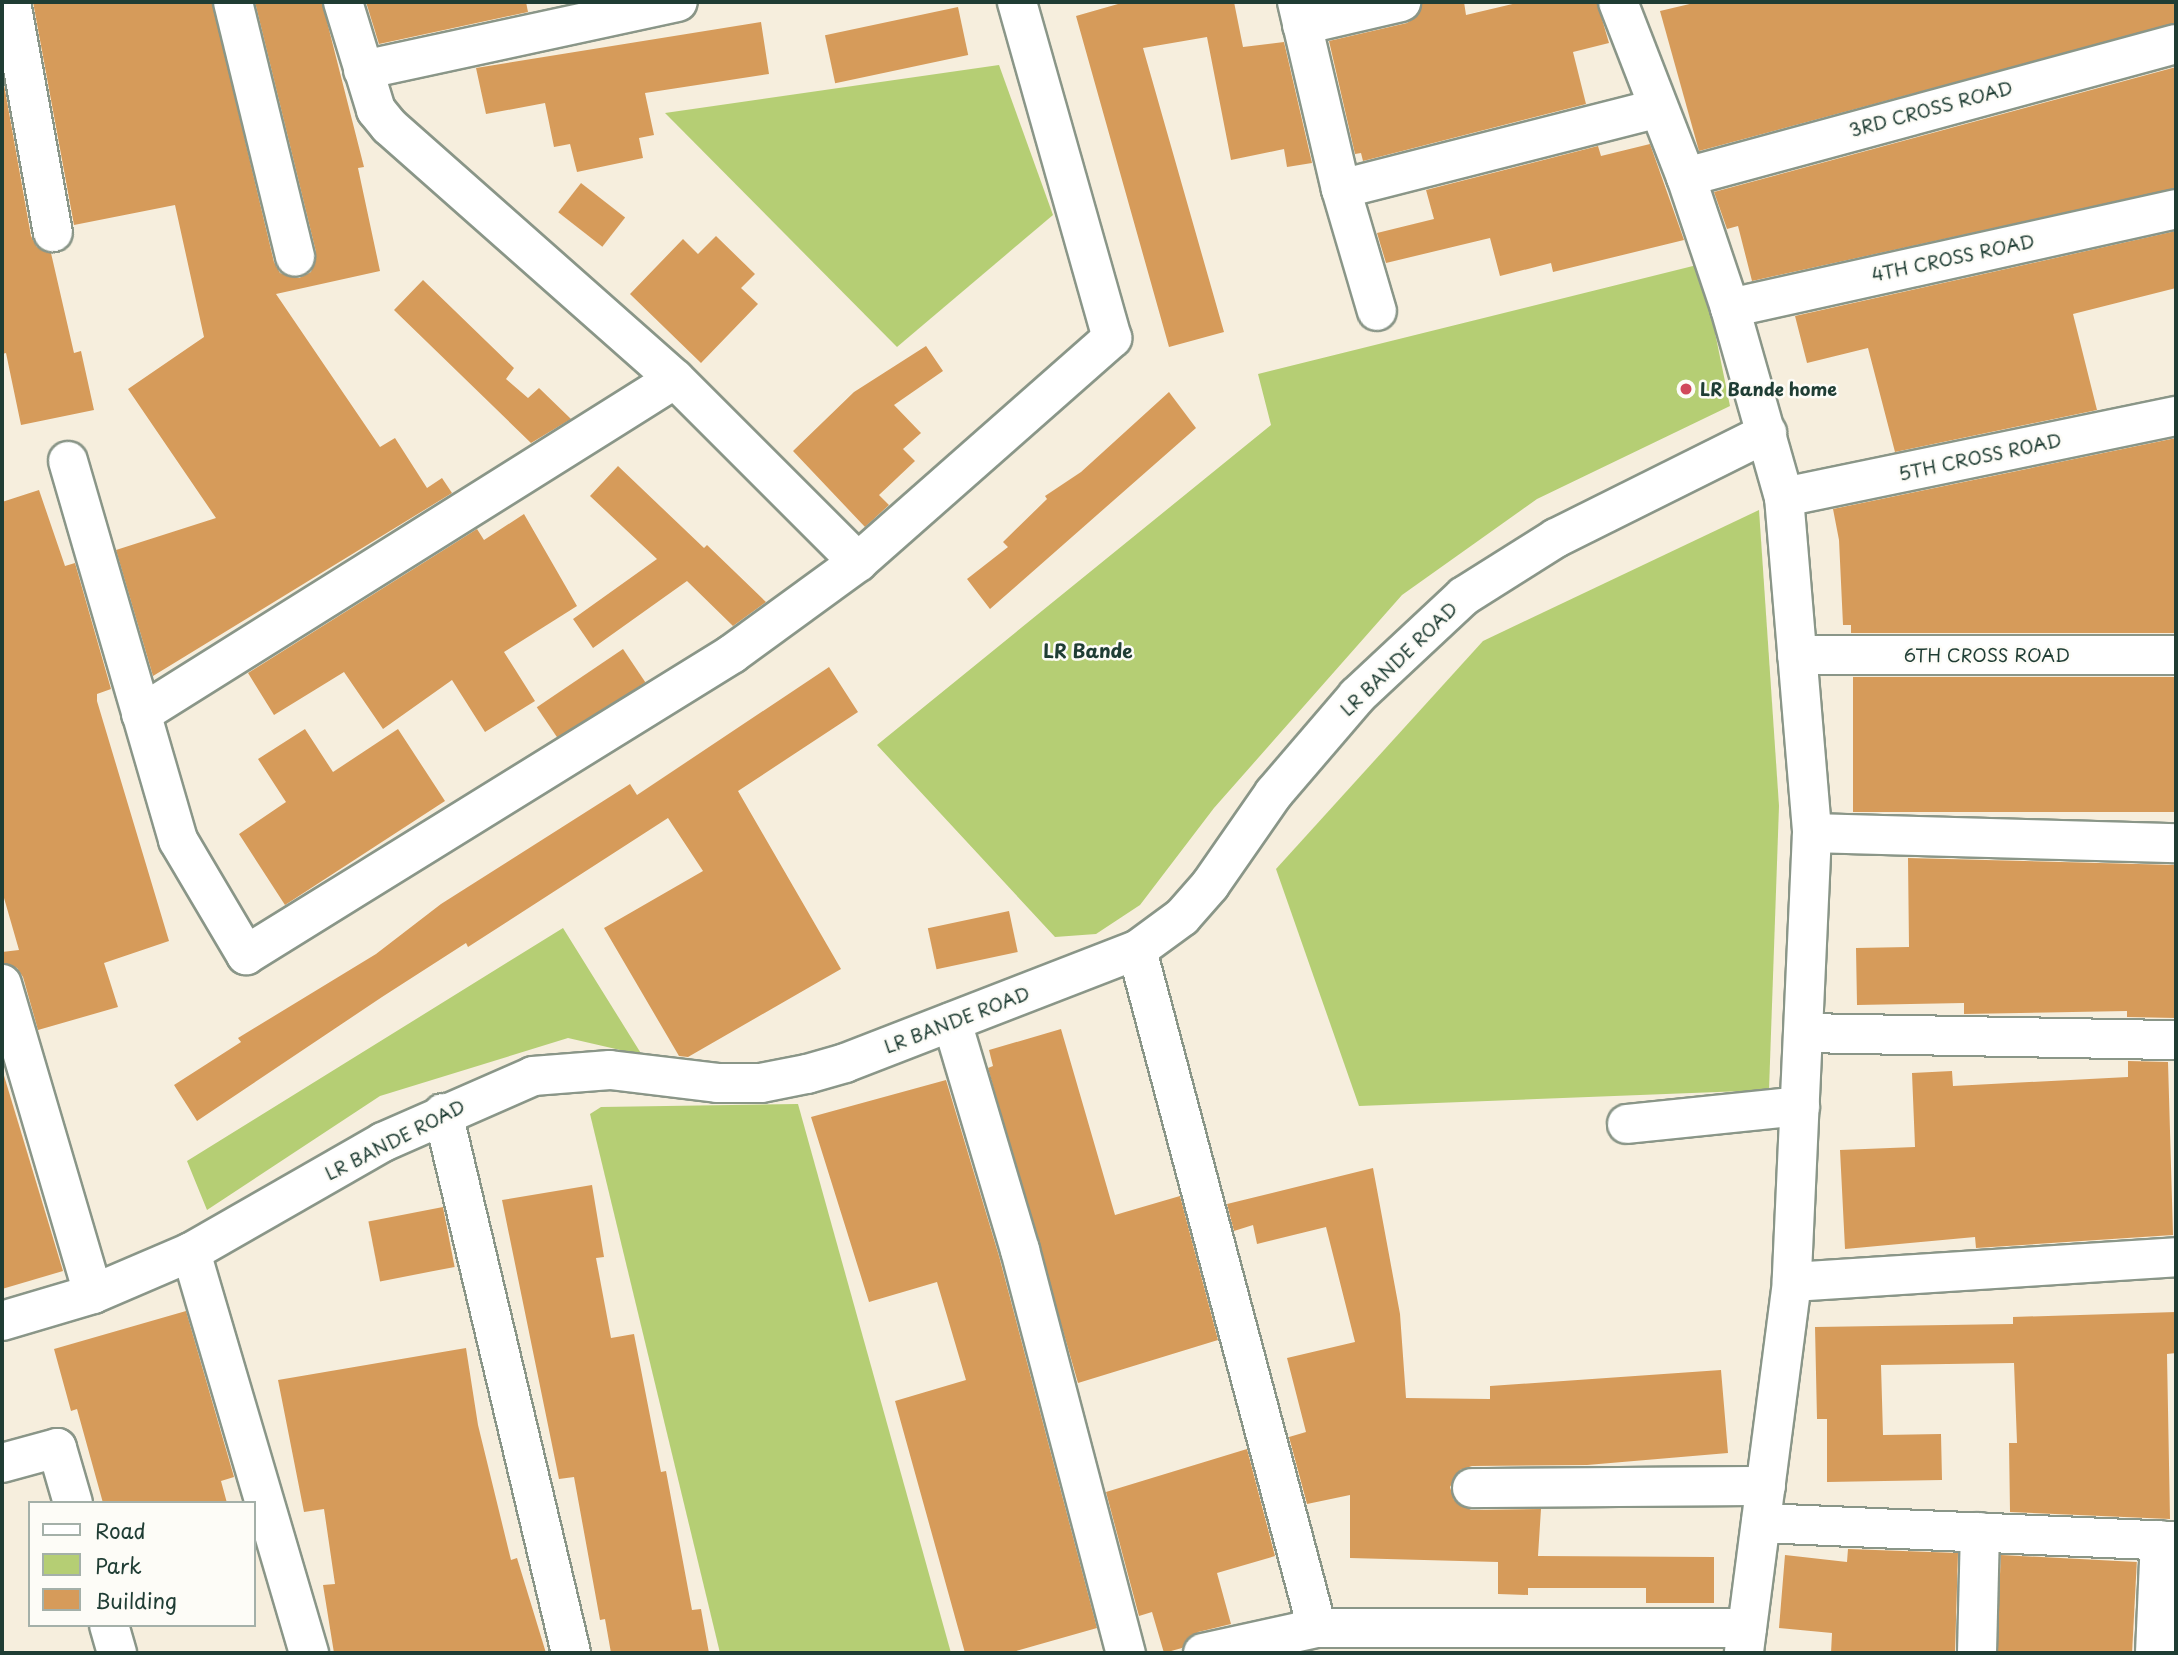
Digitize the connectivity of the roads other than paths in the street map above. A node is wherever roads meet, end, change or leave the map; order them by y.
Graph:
1 (11, 2) edge
2 (233, 2) edge
3 (343, 2) edge
4 (678, 2) edge
5 (1017, 2) edge
6 (1401, 2) edge
7 (1625, 4) edge
8 (1300, 13) edge
9 (2176, 44) edge
10 (363, 70) junction
11 (1658, 108) junction
12 (1686, 177) junction
13 (1341, 189) junction
14 (2176, 209) edge
15 (53, 232) dead end
16 (295, 257) dead end
17 (1730, 307) junction
18 (1377, 311) dead end
19 (675, 379) junction
20 (2176, 416) edge
21 (1767, 433) junction
22 (68, 461) dead end
23 (1784, 498) junction
24 (858, 562) junction
25 (1797, 655) junction
26 (2176, 655) edge
27 (141, 714) junction
28 (1812, 833) junction
29 (2176, 843) edge
30 (1137, 950) junction
31 (2, 984) edge
32 (952, 1022) junction
33 (1804, 1033) junction
34 (2176, 1040) edge
35 (1800, 1106) junction
36 (443, 1113) junction
37 (1627, 1124) dead end
38 (191, 1252) junction
39 (2176, 1257) edge
40 (1792, 1282) junction
41 (93, 1294) junction
42 (2, 1321) edge
43 (2, 1463) edge
44 (1766, 1486) junction
45 (1472, 1488) dead end
46 (72, 1501) edge
47 (1761, 1523) junction
48 (1980, 1532) junction
49 (2168, 1540) edge
50 (110, 1627) edge
51 (1317, 1628) junction
52 (1745, 1640) edge
53 (117, 1653) edge
54 (309, 1653) edge
55 (571, 1653) edge
56 (1126, 1653) edge
57 (1203, 1653) edge
58 (1977, 1653) edge
59 (2155, 1653) edge

1 - 15 street
2 - 16 street
3 - 10 street
4 - 10 street
5 - 24 street
6 - 8 street
7 - 11 street
8 - 13 street
9 - 12 street, 3RD CROSS ROAD
10 - 19 street
11 - 12 street
11 - 13 street
12 - 17 street
13 - 18 street
14 - 17 street, 4TH CROSS ROAD
17 - 21 street
19 - 24 street
19 - 27 street
20 - 23 street, 5TH CROSS ROAD
21 - 23 street
21 - 30 street, LR BANDE ROAD
22 - 27 street
23 - 25 street
24 - 27 street
25 - 26 street, 6TH CROSS ROAD
25 - 28 street
28 - 29 street
28 - 33 street
30 - 32 street, LR BANDE ROAD
30 - 51 street
31 - 41 street
32 - 36 street, LR BANDE ROAD
32 - 56 street
33 - 34 street
33 - 35 street
35 - 37 street
35 - 40 street
36 - 38 street, LR BANDE ROAD
36 - 55 street
38 - 41 street, LR BANDE ROAD
38 - 54 street
39 - 40 street
40 - 44 street
41 - 42 street, LR BANDE ROAD
43 - 46 street
44 - 45 street
44 - 47 street
47 - 48 street
47 - 52 street
48 - 49 street
48 - 58 street
49 - 59 street
50 - 53 street
51 - 52 street
51 - 57 street

